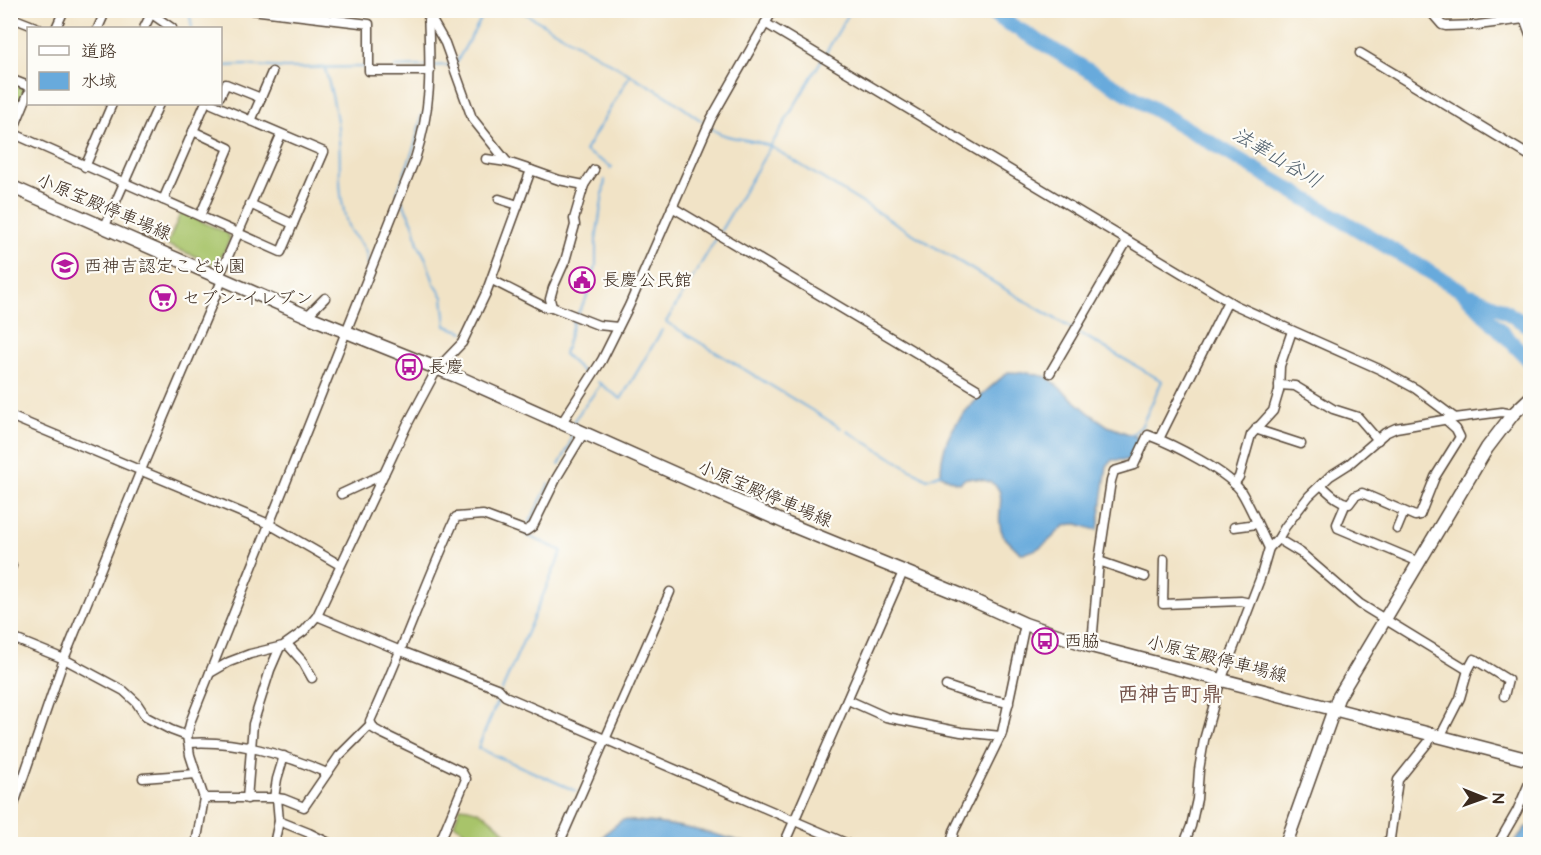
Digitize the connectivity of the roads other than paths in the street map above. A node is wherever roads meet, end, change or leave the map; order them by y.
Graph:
1 (64, 10) edge
2 (106, 10) edge
3 (252, 10) edge
4 (773, 10) edge
5 (1429, 10) edge
6 (148, 12) edge
7 (428, 12) edge
8 (1525, 15) edge
9 (10, 17) edge
10 (765, 23) junction
11 (35, 27) edge
12 (56, 27) edge
13 (98, 27) edge
14 (144, 27) edge
15 (170, 27) edge
16 (1530, 34) edge
17 (1360, 53) dead end
18 (428, 69) junction
19 (272, 72) dead end
20 (10, 79) edge
21 (27, 86) edge
22 (222, 92) edge
23 (27, 96) edge
24 (261, 98) junction
25 (112, 105) edge
26 (159, 105) edge
27 (205, 105) edge
28 (217, 105) edge
29 (251, 121) junction
30 (193, 131) junction
31 (281, 135) junction
32 (1530, 156) edge
33 (486, 159) dead end
34 (507, 162) junction
35 (86, 167) junction
36 (531, 170) junction
37 (594, 170) dead end
38 (124, 183) junction
39 (584, 185) junction
40 (10, 186) edge
41 (500, 199) dead end
42 (163, 200) junction
43 (250, 204) junction
44 (518, 206) junction
45 (672, 207) junction
46 (200, 216) junction
47 (293, 224) junction
48 (105, 226) junction
49 (238, 233) junction
50 (1127, 241) junction
51 (221, 278) junction
52 (492, 280) junction
53 (325, 298) dead end
54 (1228, 301) junction
55 (552, 307) junction
56 (307, 316) junction
57 (618, 327) junction
58 (1292, 331) junction
59 (345, 332) junction
60 (437, 369) junction
61 (1050, 373) dead end
62 (1279, 385) junction
63 (977, 389) dead end
64 (1530, 398) edge
65 (1513, 414) junction
66 (10, 416) edge
67 (1451, 419) junction
68 (1257, 427) junction
69 (573, 429) junction
70 (1159, 439) junction
71 (1378, 440) junction
72 (1301, 444) dead end
73 (141, 470) junction
74 (384, 474) junction
75 (1234, 484) junction
76 (1321, 484) junction
77 (341, 494) dead end
78 (1346, 503) junction
79 (1404, 512) junction
80 (269, 524) junction
81 (1257, 524) junction
82 (1234, 527) dead end
83 (1397, 529) dead end
84 (1278, 539) junction
85 (1269, 548) junction
86 (1164, 559) dead end
87 (1099, 561) junction
88 (1419, 562) junction
89 (340, 565) junction
90 (903, 572) junction
91 (1145, 577) dead end
92 (670, 592) dead end
93 (1250, 603) junction
94 (317, 616) junction
95 (1385, 620) junction
96 (1025, 624) junction
97 (10, 637) edge
98 (284, 645) junction
99 (1088, 645) junction
100 (401, 651) junction
101 (63, 659) junction
102 (1468, 670) junction
103 (209, 673) junction
104 (312, 678) dead end
105 (1222, 680) junction
106 (946, 686) dead end
107 (1504, 696) dead end
108 (848, 700) junction
109 (1009, 703) junction
110 (1335, 708) junction
111 (370, 724) junction
112 (1001, 736) junction
113 (1437, 736) junction
114 (605, 739) junction
115 (188, 740) junction
116 (250, 747) junction
117 (284, 756) junction
118 (1530, 760) edge
119 (327, 773) junction
120 (196, 774) junction
121 (143, 778) dead end
122 (1530, 781) edge
123 (204, 798) junction
124 (275, 798) junction
125 (247, 799) junction
126 (10, 816) edge
127 (279, 821) junction
128 (794, 821) junction
129 (196, 844) edge
130 (274, 844) edge
131 (331, 844) edge
132 (439, 844) edge
133 (558, 844) edge
134 (784, 844) edge
135 (848, 844) edge
136 (951, 844) edge
137 (1184, 844) edge
138 (1286, 844) edge
139 (1383, 844) edge
140 (1498, 844) edge

1 - 12 street
2 - 13 street
3 - 18 street
4 - 10 street
5 - 8 street
6 - 14 street
6 - 15 street
7 - 18 street
7 - 34 street
8 - 16 street
9 - 11 street
10 - 45 street
10 - 50 street
17 - 32 street
18 - 59 street
19 - 24 street
20 - 21 street
22 - 24 street
23 - 35 street
24 - 29 street
25 - 35 street
26 - 38 street
27 - 30 street
28 - 29 street
29 - 31 street
30 - 42 street
30 - 46 street
31 - 43 street
31 - 47 street
33 - 34 street
34 - 36 street
35 - 38 street
36 - 39 street
36 - 44 street
37 - 39 street
38 - 42 street
38 - 48 street
39 - 55 street
40 - 48 main road, 小原宝殿停車場線
41 - 44 street
42 - 46 street
43 - 47 street
43 - 49 street
44 - 52 street
45 - 57 street
45 - 63 street
46 - 49 street
47 - 49 street
48 - 51 main road, 小原宝殿停車場線
49 - 51 street
50 - 54 street
50 - 61 street
51 - 56 main road, 小原宝殿停車場線
51 - 73 street
52 - 55 street
52 - 60 street
53 - 56 street
54 - 58 street
54 - 70 street
55 - 57 street
56 - 59 main road, 小原宝殿停車場線
57 - 69 street
58 - 62 street
58 - 67 street
59 - 60 main road, 小原宝殿停車場線
59 - 80 street
60 - 69 main road, 小原宝殿停車場線
60 - 74 street
62 - 68 street
62 - 71 street
64 - 65 main road
65 - 67 street
65 - 88 main road
66 - 73 street
67 - 71 street
67 - 79 street
68 - 72 street
68 - 75 street
69 - 90 main road, 小原宝殿停車場線
69 - 100 street
70 - 75 street
70 - 87 street
71 - 76 street
73 - 80 street
73 - 101 street
74 - 77 street
74 - 89 street
75 - 81 street
76 - 78 street
76 - 84 street
78 - 79 street
78 - 88 street
79 - 83 street
80 - 89 street
80 - 103 street
81 - 82 street
81 - 85 street
84 - 85 street
84 - 95 street
85 - 93 street
86 - 93 street
87 - 91 street
87 - 99 street
88 - 95 main road
89 - 94 street
90 - 96 main road, 小原宝殿停車場線
90 - 108 street
92 - 114 street
93 - 105 street
94 - 98 street
94 - 100 street
95 - 102 street
95 - 110 main road
96 - 99 main road, 小原宝殿停車場線
96 - 109 street
97 - 101 street
98 - 103 street
98 - 104 street
98 - 116 street
99 - 105 main road, 小原宝殿停車場線
100 - 111 street
100 - 114 street
101 - 115 street
101 - 126 street
102 - 107 street
102 - 113 street
103 - 115 street
105 - 110 main road, 小原宝殿停車場線
105 - 137 street
106 - 109 street
108 - 112 street
108 - 128 street
109 - 112 street
110 - 113 main road, 小原宝殿停車場線
110 - 138 main road
111 - 119 street
111 - 132 street
112 - 136 street
113 - 118 main road, 小原宝殿停車場線
113 - 139 street
114 - 128 street
114 - 133 street
115 - 116 street
115 - 120 street
116 - 117 street
116 - 125 street
117 - 119 street
117 - 124 street
119 - 124 street
120 - 121 street
120 - 123 street
122 - 140 street
123 - 125 street
123 - 129 street
124 - 125 street
124 - 127 street
127 - 130 street
127 - 131 street
128 - 134 street
128 - 135 street

